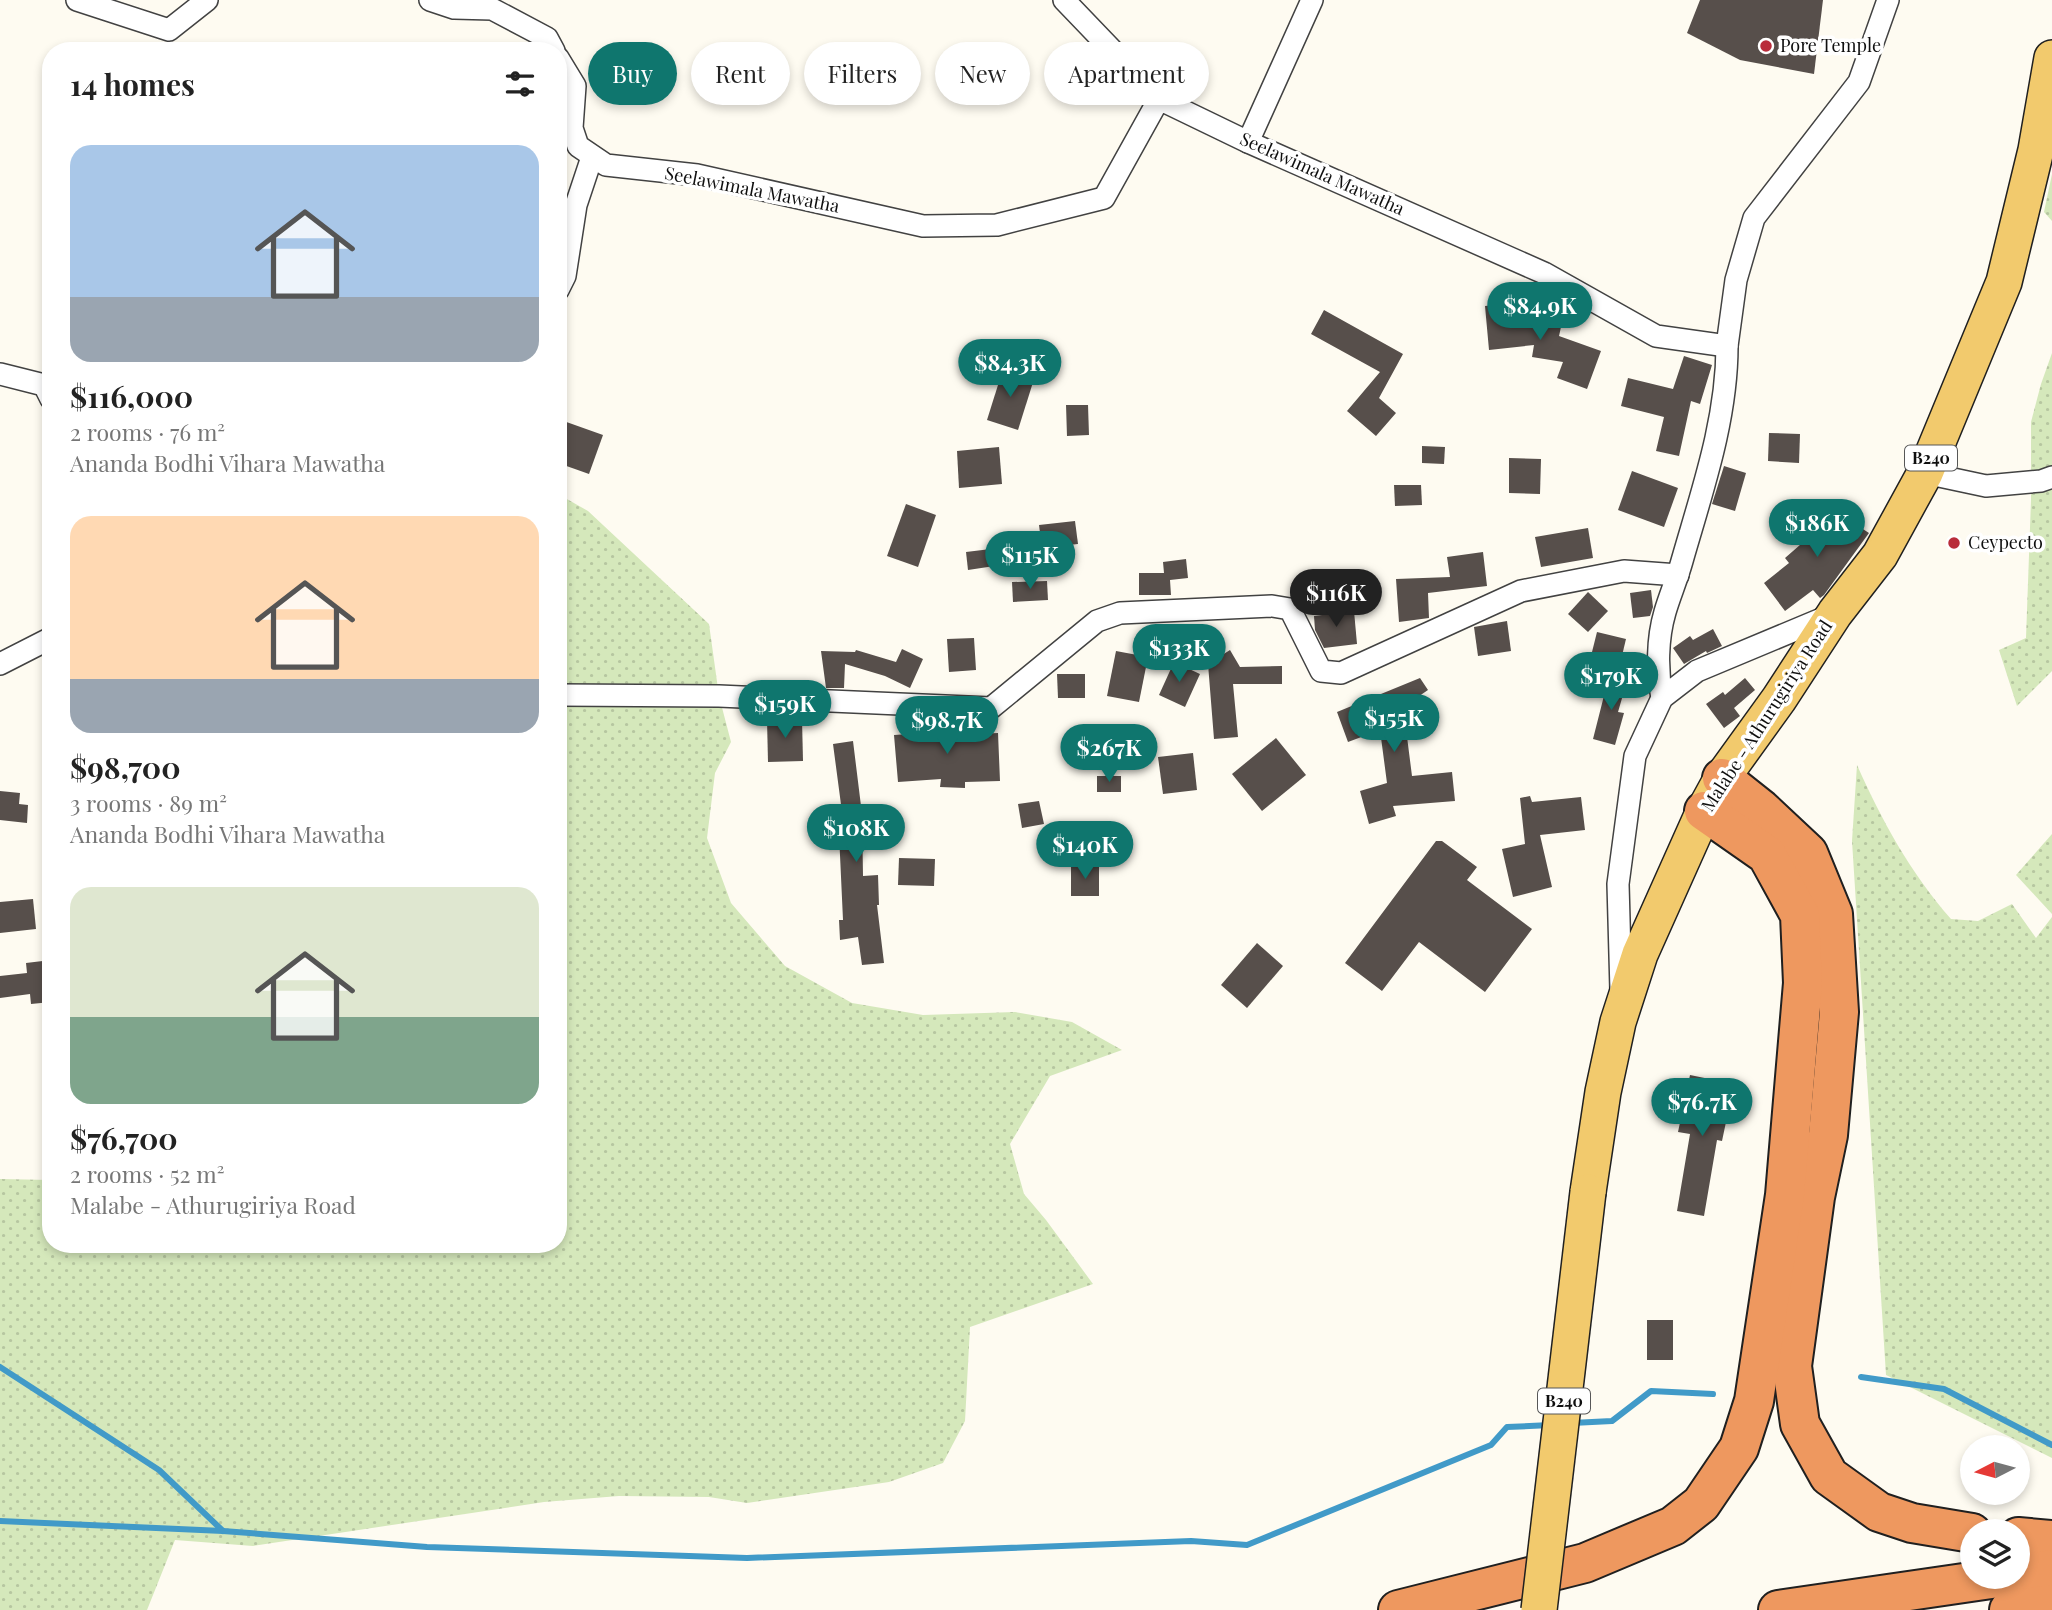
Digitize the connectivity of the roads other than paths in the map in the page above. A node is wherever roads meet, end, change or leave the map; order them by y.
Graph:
1 (77, 0) edge
2 (207, 0) edge
3 (430, 0) edge
4 (1064, 0) edge
5 (1312, 0) edge
6 (1888, 0) edge
7 (549, 42) edge
8 (1104, 42) edge
9 (2052, 58) edge
10 (567, 73) edge
11 (1156, 105) edge
12 (1171, 105) edge
13 (1248, 142) junction
14 (585, 152) junction
15 (567, 263) edge
16 (1727, 346) junction
17 (0, 374) edge
18 (42, 384) edge
19 (1924, 473) junction
20 (2052, 477) edge
21 (1678, 575) junction
22 (1835, 613) junction
23 (42, 643) edge
24 (0, 664) edge
25 (567, 695) edge
26 (1662, 698) junction
27 (1713, 794) junction
28 (1622, 1007) junction
29 (1960, 1531) edge
30 (2030, 1538) edge
31 (2052, 1540) edge
32 (2052, 1569) edge
33 (2030, 1573) edge
34 (1960, 1584) edge
35 (2052, 1604) edge
36 (1398, 1610) edge
37 (1539, 1610) edge
38 (1778, 1610) edge
39 (2010, 1610) edge

1 - 2 street
3 - 7 street
4 - 8 street
5 - 13 street
6 - 16 street
9 - 19 main road, Malabe - Athurugiriya Road / B240
10 - 14 street
11 - 14 street, Seelawimala Mawatha
12 - 13 street, Seelawimala Mawatha
13 - 16 street, Seelawimala Mawatha
14 - 15 street
16 - 21 street
17 - 18 street
19 - 20 street
19 - 22 main road, Malabe - Athurugiriya Road / B240
21 - 25 street
21 - 26 street
22 - 26 street
22 - 27 main road, Malabe - Athurugiriya Road / B240
23 - 24 street
26 - 28 street
27 - 28 main road, Malabe - Athurugiriya Road / B240
27 - 29 highway
27 - 36 highway
28 - 37 main road, Malabe - Athurugiriya Road / B240, bridge
30 - 31 highway
32 - 33 highway
34 - 38 highway
35 - 39 highway

